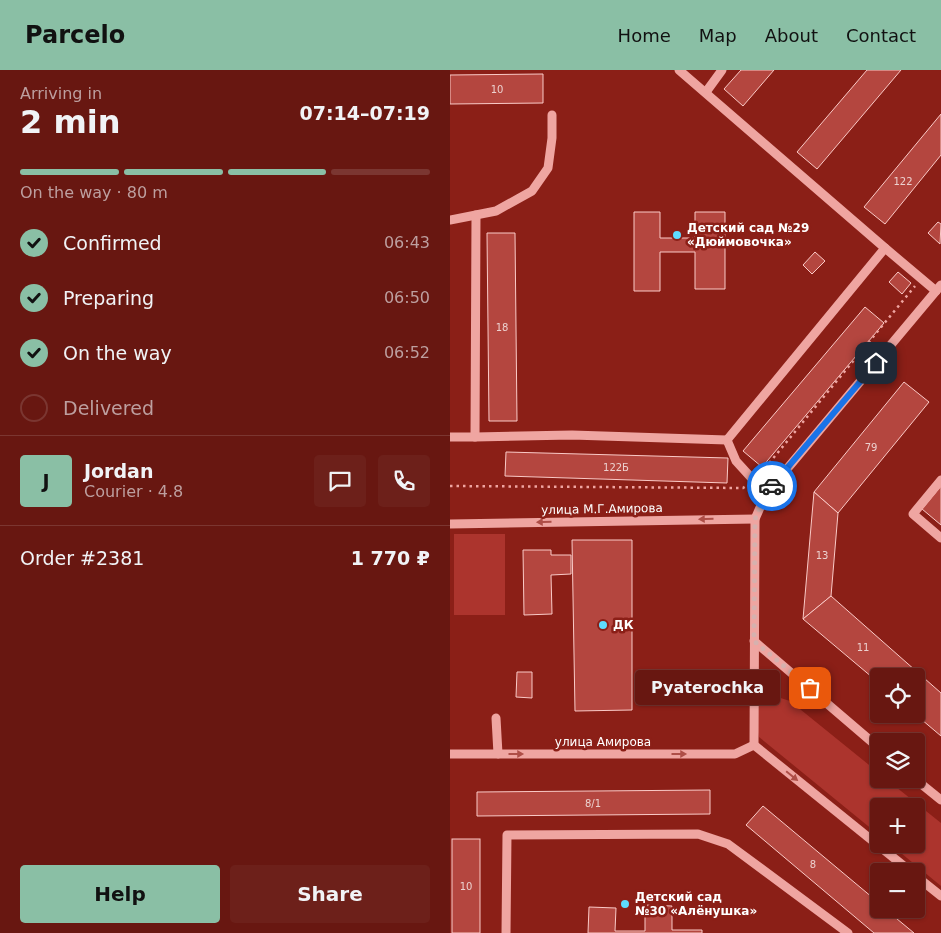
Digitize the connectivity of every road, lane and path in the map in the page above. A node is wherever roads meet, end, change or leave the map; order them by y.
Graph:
1 (679, 70) edge
2 (722, 70) edge
3 (706, 92) junction
4 (552, 115) dead end
5 (476, 215) junction
6 (450, 220) edge
7 (885, 248) junction
8 (939, 288) edge
9 (450, 437) edge
10 (475, 437) junction
11 (727, 440) junction
12 (941, 480) edge
13 (766, 494) junction
14 (755, 519) junction
15 (450, 524) edge
16 (941, 538) edge
17 (754, 641) junction
18 (496, 718) dead end
19 (870, 740) edge
20 (754, 745) junction
21 (450, 754) edge
22 (498, 754) junction
23 (925, 787) edge
24 (941, 800) edge
25 (900, 863) edge
26 (925, 883) edge
27 (941, 896) edge
28 (506, 933) edge
29 (848, 933) edge

1 - 3 street
2 - 3 street
3 - 7 street
4 - 5 street
5 - 6 street
5 - 10 street
7 - 8 street
7 - 11 street
8 - 13 street
9 - 10 street
10 - 11 street
11 - 13 street
12 - 16 street
13 - 14 street
14 -> 15 street, улица М.Г.Амирова
14 - 17 street
17 - 19 street
17 - 20 street
18 - 22 street
22 -> 20 street, улица Амирова
20 -> 25 street
21 - 22 street, улица Амирова
23 - 24 street
26 - 27 street
28 - 29 street

